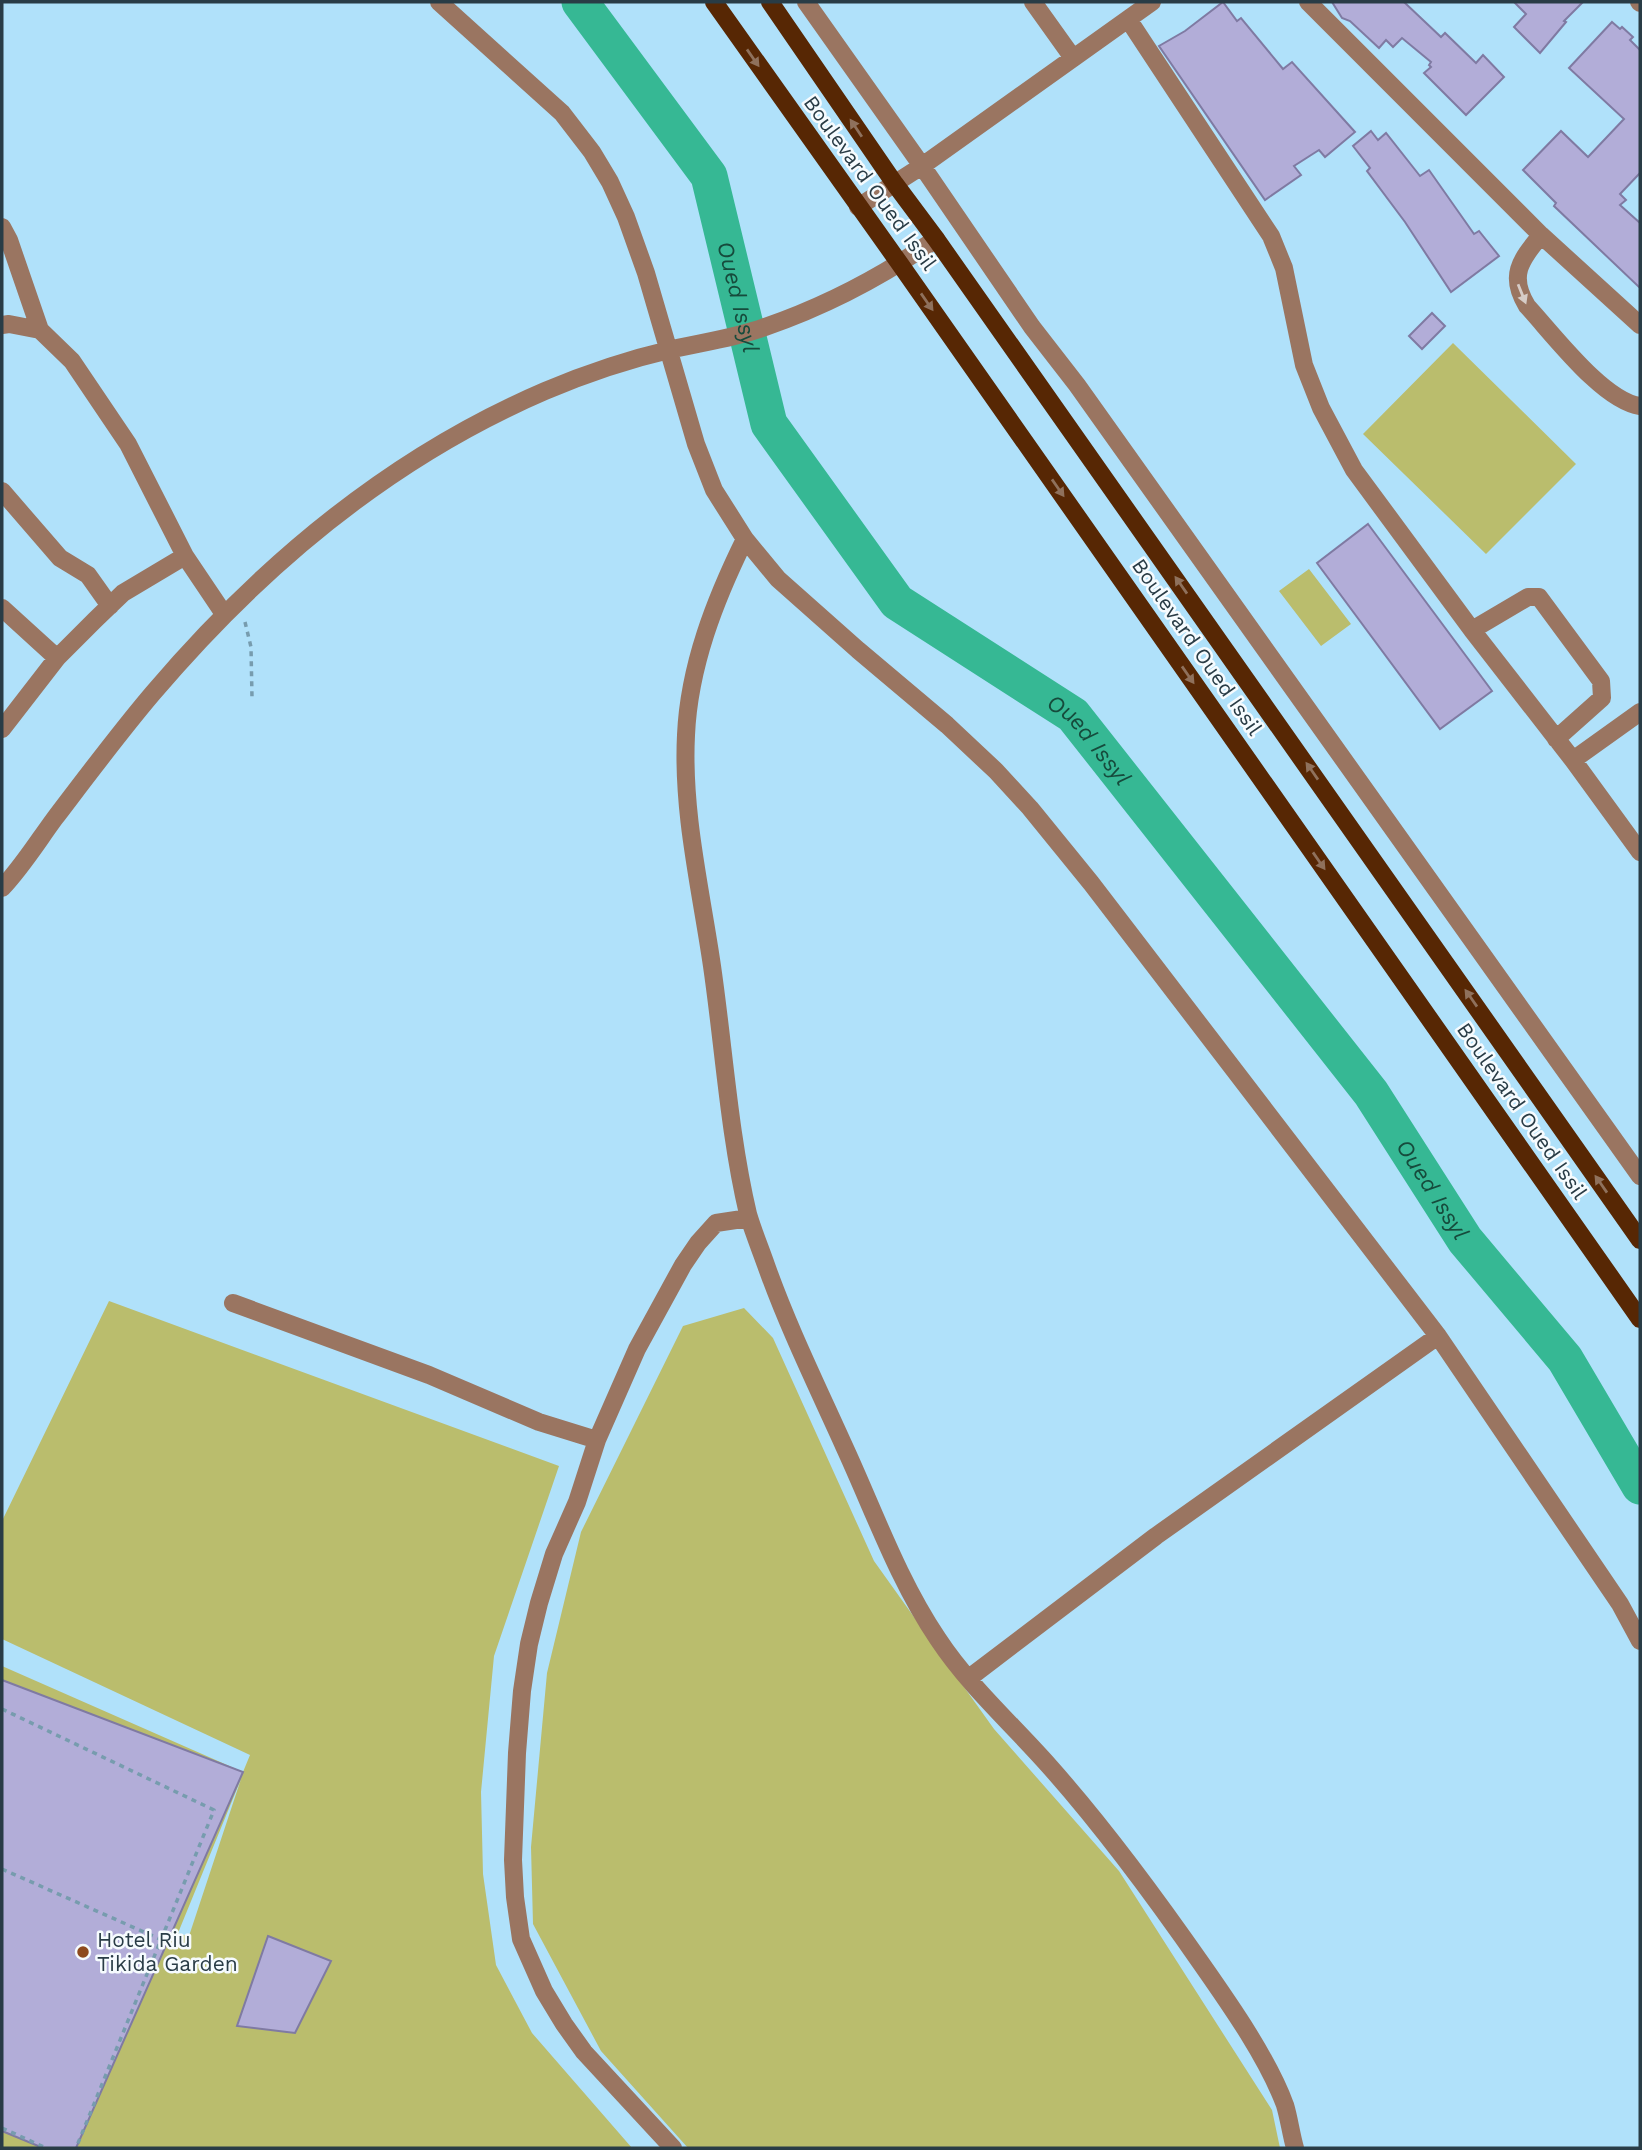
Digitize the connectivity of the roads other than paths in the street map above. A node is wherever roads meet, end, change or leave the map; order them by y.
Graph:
1 (439, 2) edge
2 (714, 2) edge
3 (770, 2) edge
4 (806, 2) edge
5 (1033, 2) edge
6 (1152, 2) edge
7 (1308, 2) edge
8 (1128, 19) junction
9 (1073, 58) junction
10 (922, 166) junction
11 (895, 184) junction
12 (858, 207) junction
13 (2, 228) edge
14 (1541, 235) junction
15 (936, 239) junction
16 (900, 264) junction
17 (2, 325) edge
18 (1640, 325) edge
19 (40, 330) junction
20 (670, 350) junction
21 (1640, 406) edge
22 (2, 491) edge
23 (745, 539) junction
24 (185, 556) junction
25 (110, 606) junction
26 (2, 607) edge
27 (224, 614) junction
28 (1472, 630) junction
29 (57, 658) junction
30 (1640, 712) edge
31 (3, 725) edge
32 (1556, 739) junction
33 (1573, 760) junction
34 (1640, 852) edge
35 (4, 881) edge
36 (1640, 1176) edge
37 (749, 1219) junction
38 (1640, 1240) edge
39 (233, 1303) dead end
40 (1640, 1319) edge
41 (1438, 1335) junction
42 (597, 1440) junction
43 (1640, 1641) edge
44 (969, 1678) junction
45 (673, 2148) edge
46 (1294, 2148) edge

1 - 20 street
2 -> 12 main road, Boulevard Oued Issil
11 -> 3 main road, Boulevard Oued Issil
4 - 10 street
5 - 9 street
6 - 8 street
7 - 14 street
8 - 9 street
8 - 28 street
9 - 10 street
10 - 11 street
10 - 36 street
11 - 12 street
11 - 15 main road, Boulevard Oued Issil
12 - 16 main road, Boulevard Oued Issil
13 - 19 street
14 - 18 street
14 -> 21 street
15 - 16 street
38 -> 15 main road, Boulevard Oued Issil
16 - 20 street
16 -> 40 main road, Boulevard Oued Issil
17 - 19 street
19 - 24 street
20 - 23 street
20 - 27 street
22 - 25 street
23 - 37 street
23 - 41 street
24 - 25 street
24 - 27 street
25 - 29 street
26 - 29 street
27 - 35 street
28 - 32 street
28 - 32 street
29 - 31 street
30 - 33 street
32 - 33 street
33 - 34 street
37 - 42 street
37 - 44 street
39 - 42 street
41 - 43 street
41 - 44 street
42 - 45 street
44 - 46 street

